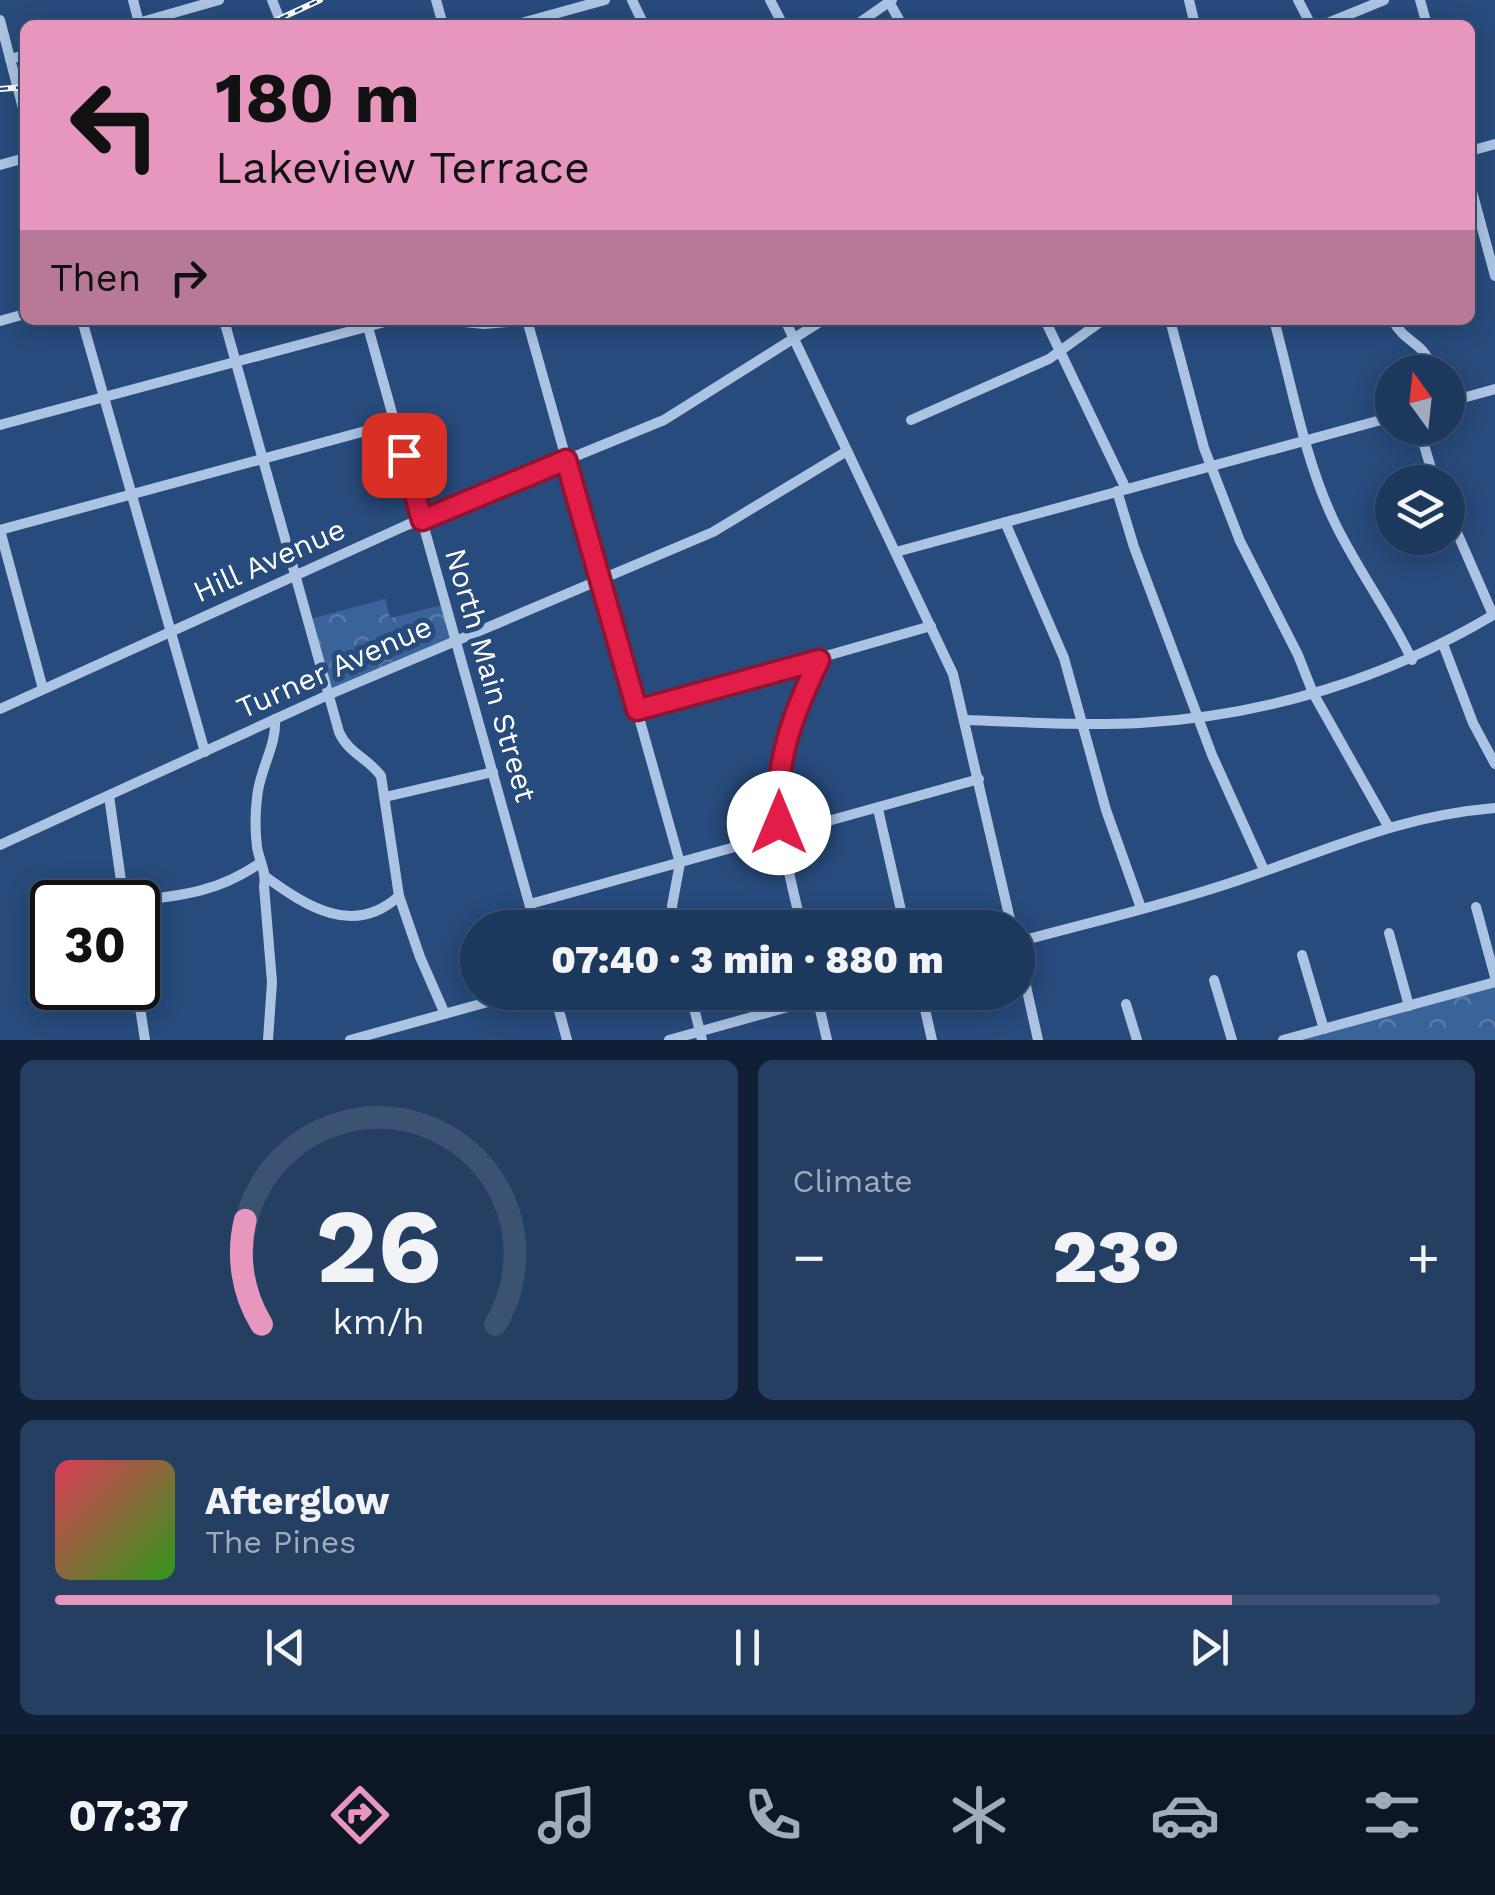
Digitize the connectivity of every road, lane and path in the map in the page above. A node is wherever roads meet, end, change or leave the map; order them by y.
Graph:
1 (219, 0) edge
2 (605, 0) edge
3 (1384, 0) edge
4 (890, 1) edge
5 (0, 20) edge
6 (149, 20) edge
7 (532, 20) edge
8 (863, 20) edge
9 (1335, 20) edge
10 (20, 56) edge
11 (10, 59) junction
12 (20, 97) edge
13 (1475, 202) edge
14 (1495, 276) edge
15 (83, 325) edge
16 (225, 325) edge
17 (360, 325) edge
18 (368, 325) edge
19 (529, 325) edge
20 (788, 325) edge
21 (815, 325) edge
22 (1047, 325) edge
23 (1096, 325) edge
24 (1171, 325) edge
25 (1275, 325) edge
26 (1396, 325) edge
27 (794, 338) junction
28 (1060, 352) junction
29 (1426, 355) edge
30 (236, 361) junction
31 (1495, 389) edge
32 (104, 397) junction
33 (1465, 397) edge
34 (911, 420) dead end
35 (1375, 422) edge
36 (395, 423) junction
37 (0, 425) edge
38 (1306, 441) junction
39 (847, 451) junction
40 (263, 459) junction
41 (566, 460) junction
42 (1210, 466) junction
43 (1122, 490) junction
44 (132, 495) junction
45 (422, 520) junction
46 (1005, 522) junction
47 (0, 530) edge
48 (1465, 550) edge
49 (896, 552) junction
50 (296, 576) junction
51 (598, 580) junction
52 (1494, 615) edge
53 (931, 626) junction
54 (170, 632) junction
55 (454, 641) junction
56 (1443, 644) junction
57 (819, 660) junction
58 (1412, 660) junction
59 (43, 690) junction
60 (1312, 693) junction
61 (328, 695) junction
62 (0, 709) edge
63 (637, 710) junction
64 (1199, 718) junction
65 (275, 719) junction
66 (964, 720) junction
67 (1083, 724) junction
68 (204, 752) junction
69 (1495, 764) edge
70 (492, 772) junction
71 (978, 779) junction
72 (108, 796) junction
73 (386, 797) junction
74 (878, 808) junction
75 (1495, 808) edge
76 (1388, 826) junction
77 (781, 835) junction
78 (0, 846) edge
79 (680, 862) junction
80 (260, 863) junction
81 (1264, 870) junction
82 (266, 877) junction
83 (121, 880) edge
84 (399, 896) junction
85 (160, 898) edge
86 (530, 904) junction
87 (1476, 907) dead end
88 (1142, 908) junction
89 (532, 910) edge
90 (672, 910) edge
91 (798, 910) edge
92 (902, 910) edge
93 (1008, 910) edge
94 (1389, 932) dead end
95 (1035, 937) edge
96 (1302, 955) dead end
97 (1214, 980) dead end
98 (1495, 980) edge
99 (1126, 1004) dead end
100 (1409, 1006) junction
101 (140, 1010) edge
102 (460, 1010) edge
103 (558, 1010) edge
104 (694, 1010) edge
105 (776, 1010) edge
106 (820, 1010) edge
107 (925, 1010) edge
108 (1031, 1010) edge
109 (445, 1014) junction
110 (1324, 1029) junction
111 (701, 1036) edge
112 (145, 1040) edge
113 (268, 1040) edge
114 (350, 1040) edge
115 (566, 1040) edge
116 (670, 1040) edge
117 (827, 1040) edge
118 (932, 1040) edge
119 (1038, 1040) edge
120 (1137, 1040) edge
121 (1232, 1040) edge
122 (1283, 1040) edge

1 - 6 street
2 - 7 street
3 - 9 street
4 - 8 street
5 - 11 street
10 - 11 street
11 - 12 street
13 - 14 street
15 - 32 street
16 - 30 street
17 - 30 street
18 - 36 street, North Main Street
19 - 41 street
20 - 27 street
21 - 27 street, Hill Avenue
22 - 28 street
23 - 28 street
24 - 42 street
25 - 38 street
26 - 29 street
27 - 39 street
27 - 41 street, Hill Avenue
28 - 34 street
28 - 43 street
30 - 32 street
30 - 40 street
31 - 33 street
32 - 37 street
32 - 44 street
35 - 38 street
36 - 40 street
36 - 45 street, North Main Street
38 - 42 street
38 - 58 street
39 - 49 street
39 - 51 street, Turner Avenue
40 - 44 street
40 - 50 street
41 - 45 street, Hill Avenue
41 - 51 street
42 - 43 street
42 - 60 street
43 - 46 street
43 - 64 street
44 - 47 street
44 - 54 street
45 - 50 street, Hill Avenue
45 - 55 street, North Main Street
46 - 49 street
46 - 67 street
47 - 59 street
48 - 52 street
49 - 53 street
50 - 54 street, Hill Avenue
50 - 61 street
51 - 55 street, Turner Avenue
51 - 63 street
52 - 56 street
53 - 57 street
53 - 66 street
54 - 59 street, Hill Avenue
54 - 68 street
55 - 61 street, Turner Avenue
55 - 70 street, North Main Street
56 - 58 street
56 - 69 street
57 - 63 street
57 - 77 street
58 - 60 street
59 - 62 street, Hill Avenue
60 - 64 street
60 - 76 street
61 - 65 street, Turner Avenue
61 - 73 street
63 - 79 street
64 - 67 street
64 - 81 street
65 - 68 street, Turner Avenue
65 - 80 street
66 - 67 street
66 - 71 street
67 - 88 street
68 - 72 street, Turner Avenue
70 - 73 street
70 - 86 street, North Main Street
71 - 74 street
71 - 93 street
72 - 78 street, Turner Avenue
72 - 83 street
73 - 84 street
74 - 77 street
74 - 92 street
75 - 76 street
76 - 81 street
77 - 79 street
77 - 91 street
79 - 86 street
79 - 90 street
80 - 82 street
80 - 85 street
81 - 88 street
82 - 84 street
82 - 113 street
84 - 109 street
86 - 89 street, North Main Street
87 - 98 street
88 - 95 street
94 - 100 street
96 - 110 street
97 - 121 street
98 - 100 street
99 - 120 street
100 - 110 street
101 - 112 street
102 - 109 street
103 - 115 street
104 - 111 street
105 - 111 street
106 - 117 street
107 - 118 street
108 - 119 street
109 - 114 street
110 - 122 street
111 - 116 street

